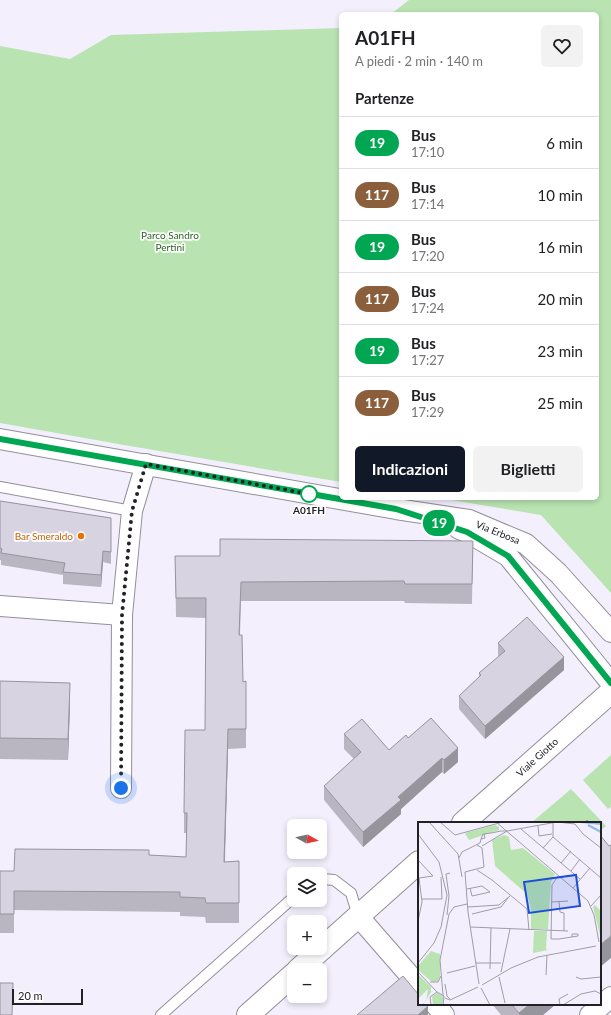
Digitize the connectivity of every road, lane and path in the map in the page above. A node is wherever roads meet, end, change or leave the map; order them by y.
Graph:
1 (0, 439) edge
2 (146, 464) junction
3 (0, 487) edge
4 (339, 499) edge
5 (346, 500) edge
6 (396, 509) junction
7 (132, 511) junction
8 (0, 606) edge
9 (122, 615) junction
10 (611, 632) edge
11 (611, 683) edge
12 (611, 692) edge
13 (121, 788) dead end
14 (464, 822) edge
15 (418, 863) edge
16 (327, 879) edge
17 (287, 904) edge
18 (358, 916) junction
19 (306, 963) edge
20 (287, 980) edge
21 (418, 985) edge
22 (611, 997) edge
23 (436, 1005) edge
24 (161, 1015) edge
25 (248, 1015) edge
26 (444, 1015) edge
27 (590, 1015) edge

1 - 2 street, Via Erbosa
2 - 4 street, Via Erbosa
2 - 7 street
3 - 7 lane
5 - 6 street, Via Erbosa
6 - 10 street, Via Erbosa
6 - 11 street, Via Erbosa
7 - 9 street
8 - 9 street
9 - 13 street
12 - 14 street, Viale Giotto
15 - 18 street
16 - 18 lane
17 - 24 lane
18 - 19 street
18 - 21 street
20 - 25 street
22 - 27 street
23 - 26 street

